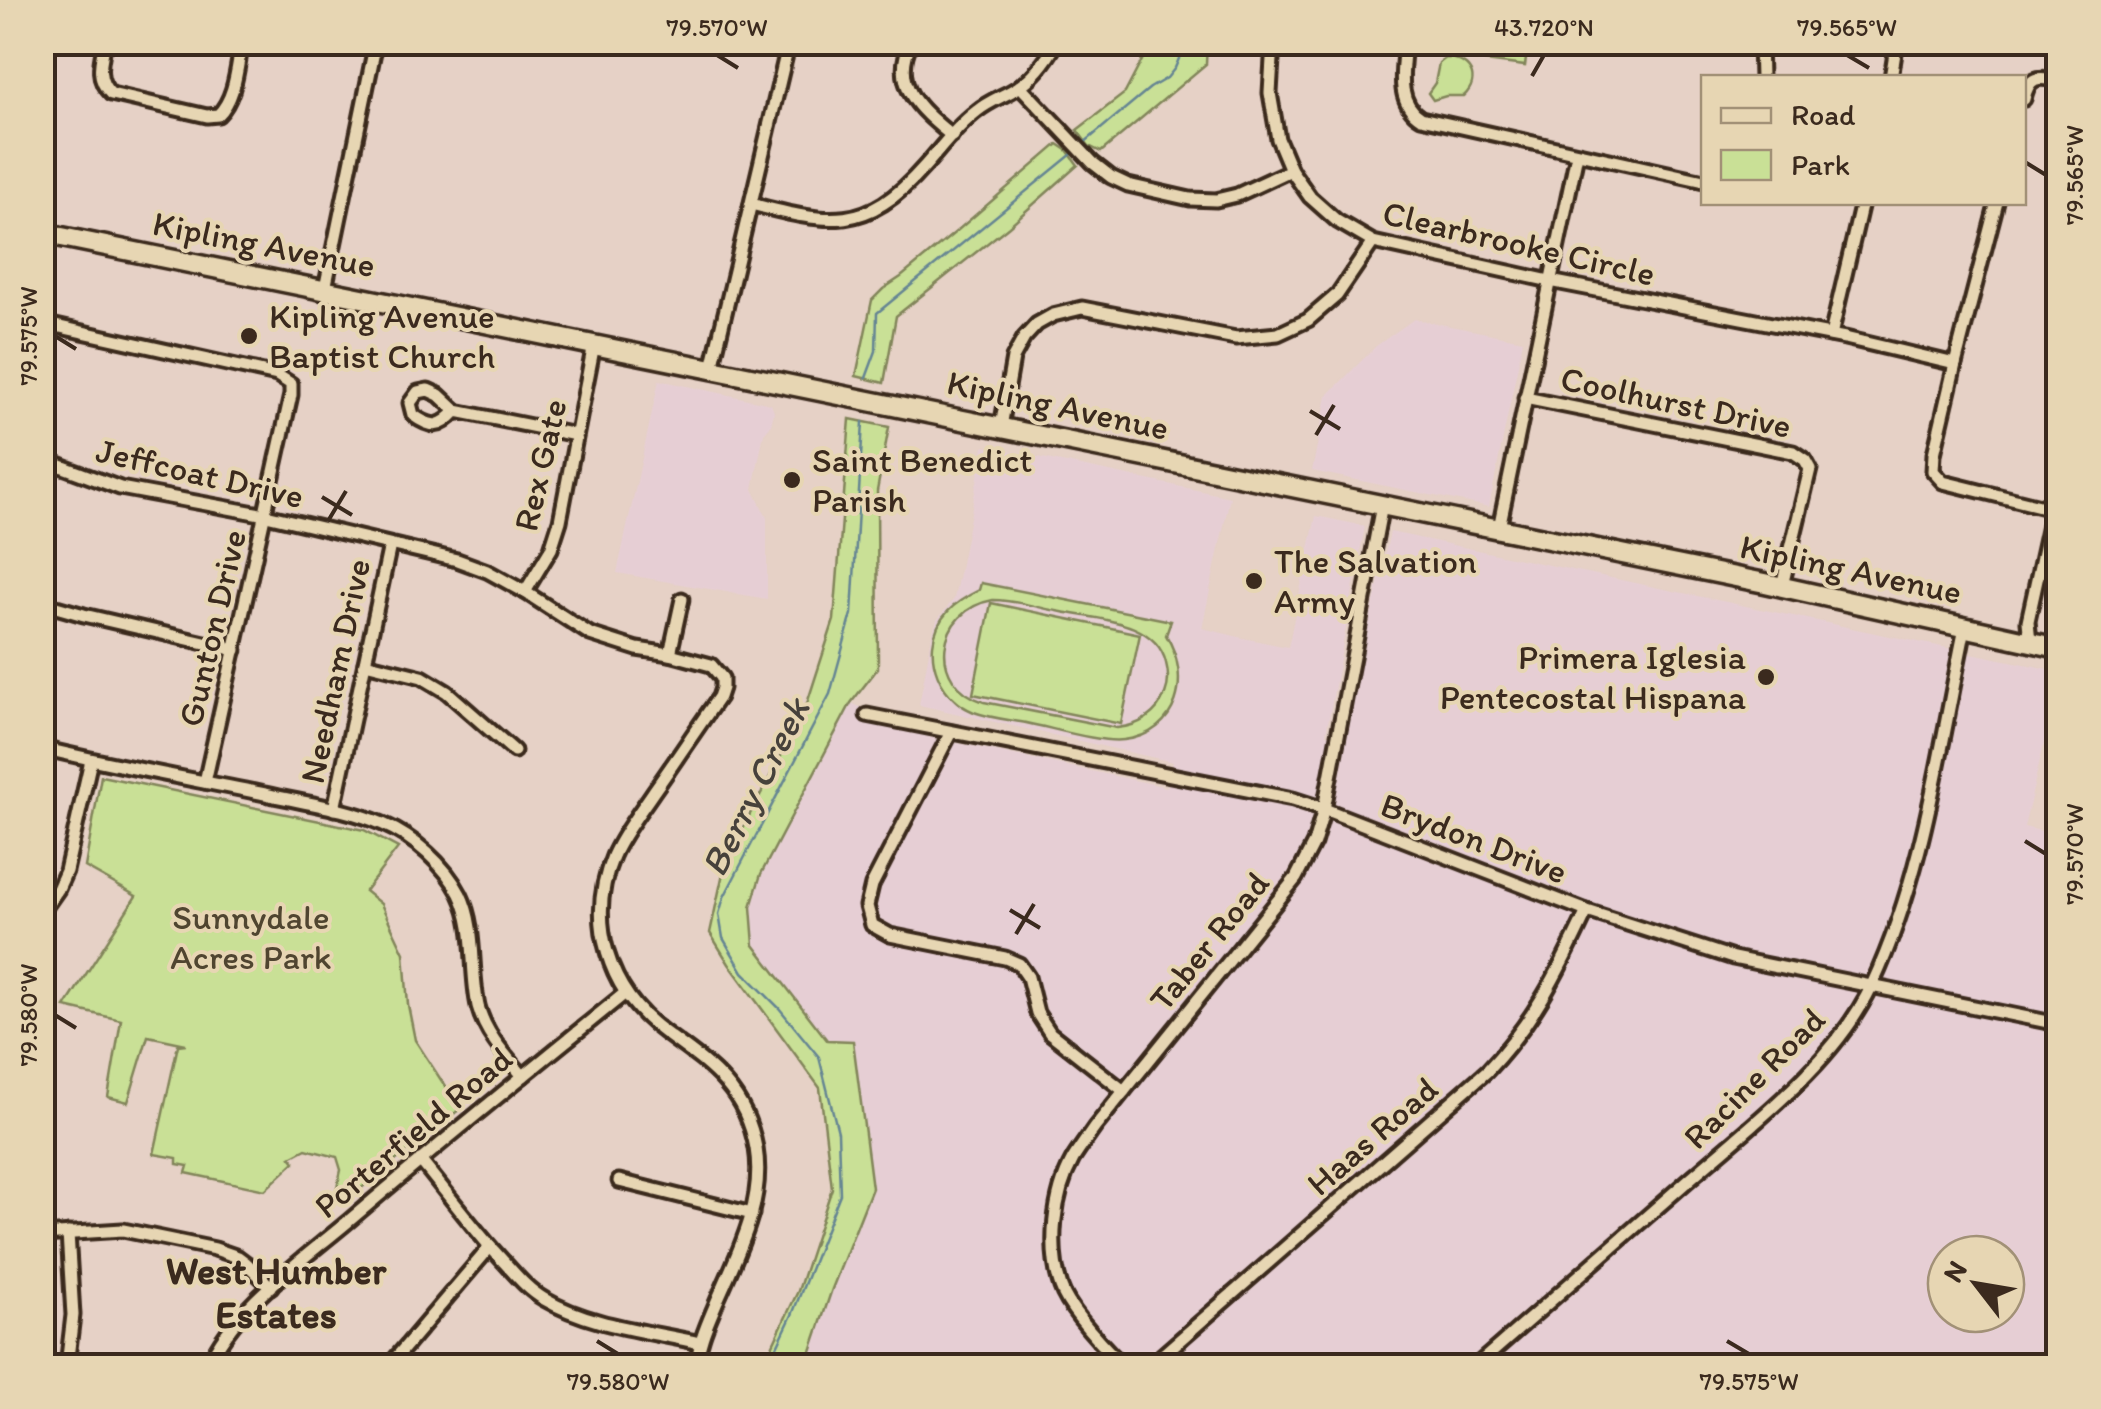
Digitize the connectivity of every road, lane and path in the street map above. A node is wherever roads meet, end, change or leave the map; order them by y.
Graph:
1 (105, 42) edge
2 (242, 42) edge
3 (376, 42) edge
4 (790, 42) edge
5 (911, 42) edge
6 (1057, 42) edge
7 (1274, 42) edge
8 (1405, 42) edge
9 (1760, 42) edge
10 (1894, 42) edge
11 (1760, 75) edge
12 (1891, 75) edge
13 (2058, 82) edge
14 (1020, 86) junction
15 (2026, 87) edge
16 (952, 136) junction
17 (1577, 154) junction
18 (1291, 170) junction
19 (1701, 180) edge
20 (751, 204) junction
21 (1861, 205) edge
22 (1995, 205) edge
23 (42, 233) edge
24 (1373, 242) junction
25 (1550, 281) junction
26 (325, 289) junction
27 (42, 323) edge
28 (1831, 335) junction
29 (594, 344) junction
30 (1954, 364) junction
31 (712, 368) junction
32 (1525, 398) junction
33 (456, 411) dead end
34 (1000, 427) junction
35 (576, 435) junction
36 (42, 459) edge
37 (2058, 484) edge
38 (1382, 504) junction
39 (2052, 509) junction
40 (266, 515) junction
41 (1499, 528) junction
42 (390, 546) junction
43 (1782, 586) junction
44 (526, 592) junction
45 (682, 600) dead end
46 (42, 603) edge
47 (1965, 628) junction
48 (2030, 642) junction
49 (2058, 648) edge
50 (235, 650) junction
51 (670, 654) junction
52 (365, 663) junction
53 (867, 716) dead end
54 (952, 732) junction
55 (42, 748) edge
56 (514, 751) dead end
57 (91, 760) junction
58 (205, 782) junction
59 (334, 808) junction
60 (1324, 809) junction
61 (1588, 911) junction
62 (42, 912) edge
63 (1872, 987) junction
64 (624, 994) junction
65 (2058, 1024) edge
66 (522, 1076) junction
67 (1124, 1091) junction
68 (420, 1160) junction
69 (619, 1181) dead end
70 (752, 1214) junction
71 (68, 1233) junction
72 (42, 1235) edge
73 (490, 1247) junction
74 (271, 1288) junction
75 (700, 1342) junction
76 (67, 1366) edge
77 (208, 1366) edge
78 (389, 1366) edge
79 (698, 1366) edge
80 (1123, 1366) edge
81 (1150, 1366) edge
82 (1476, 1366) edge

1 - 2 street
3 - 26 street
4 - 20 street
5 - 16 street
6 - 14 street
7 - 18 street, Clearbrooke Circle
8 - 17 street
9 - 11 street
10 - 12 street
13 - 15 street
14 - 16 street
14 - 18 street
16 - 20 street
17 - 19 street
17 - 25 street
18 - 24 street, Clearbrooke Circle
20 - 31 street
21 - 28 street
22 - 30 street
23 - 26 main road, Kipling Avenue
24 - 25 street, Clearbrooke Circle
24 - 34 street
25 - 28 street, Clearbrooke Circle
25 - 32 street
26 - 29 main road, Kipling Avenue
27 - 40 street, Gunton Drive
28 - 30 street, Clearbrooke Circle
29 - 31 main road, Kipling Avenue
29 - 35 street, Rex Gate
30 - 39 street
31 - 34 main road, Kipling Avenue
32 - 41 street
32 - 43 street, Coolhurst Drive
33 - 35 street
34 - 38 main road, Kipling Avenue
35 - 44 street, Rex Gate
36 - 40 street, Jeffcoat Drive
37 - 39 street
38 - 41 main road, Kipling Avenue
38 - 60 street, Taber Road
39 - 48 street
40 - 42 street, Jeffcoat Drive
40 - 50 street, Gunton Drive
41 - 43 main road, Kipling Avenue
42 - 44 street, Jeffcoat Drive
42 - 52 street, Needham Drive
43 - 47 main road, Kipling Avenue
44 - 51 street, Jeffcoat Drive
45 - 51 street
46 - 50 street
47 - 48 main road, Kipling Avenue
47 - 63 street, Racine Road
48 - 49 main road, Kipling Avenue
50 - 58 street, Gunton Drive
51 - 64 street, Jeffcoat Drive
52 - 56 street
52 - 59 street, Needham Drive
53 - 54 street, Brydon Drive
54 - 60 street, Brydon Drive
54 - 67 street
55 - 57 street
57 - 58 street
57 - 62 street
58 - 59 street
59 - 66 street
60 - 61 street, Brydon Drive
60 - 67 street, Taber Road
61 - 63 street, Brydon Drive
61 - 81 street, Haas Road
63 - 65 street, Brydon Drive
63 - 82 street, Racine Road
64 - 66 street, Porterfield Road
64 - 70 street, Jeffcoat Drive
66 - 68 street, Porterfield Road
67 - 80 street, Taber Road
68 - 73 street
68 - 74 street, Porterfield Road
69 - 70 street
70 - 75 street, Jeffcoat Drive
71 - 72 street
71 - 74 street
71 - 76 street
73 - 75 street
73 - 78 street
74 - 77 street, Porterfield Road
75 - 79 street, Jeffcoat Drive

